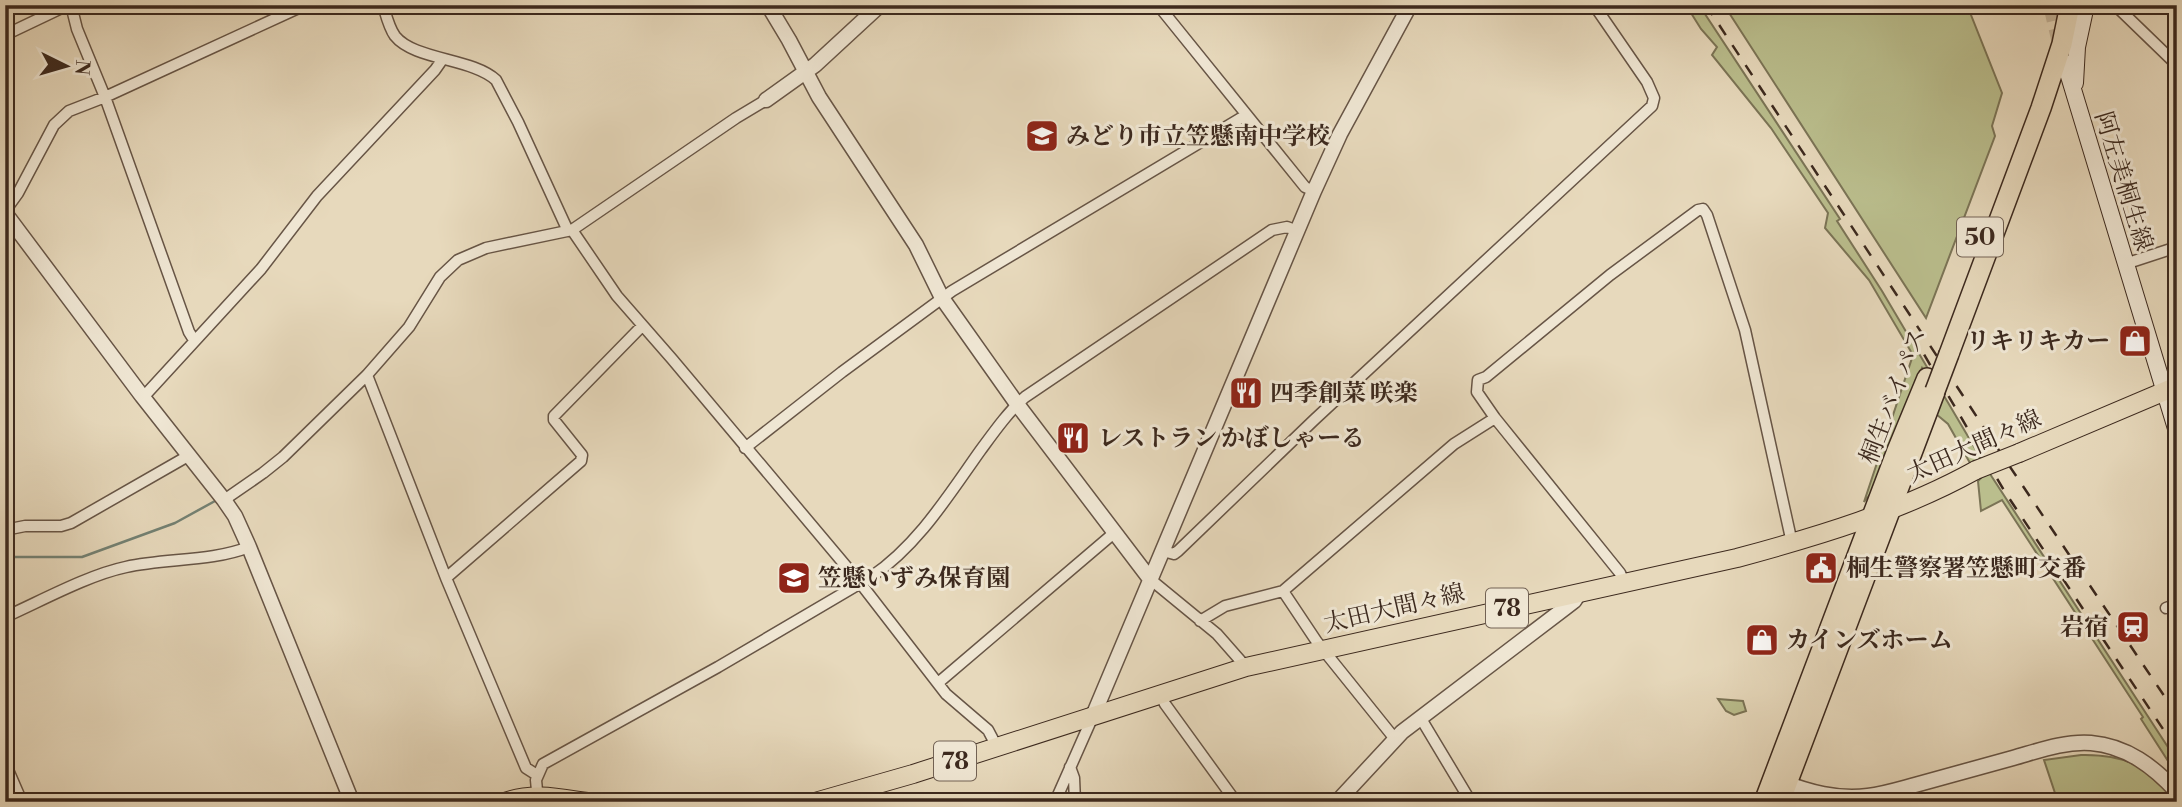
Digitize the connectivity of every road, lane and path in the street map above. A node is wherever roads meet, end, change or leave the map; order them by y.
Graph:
1 (70, 5) edge
2 (305, 5) edge
3 (383, 5) edge
4 (768, 5) edge
5 (880, 5) edge
6 (1158, 5) edge
7 (1410, 5) edge
8 (1594, 5) edge
9 (2056, 5) edge
10 (2070, 5) edge
11 (2086, 5) edge
12 (2116, 6) edge
13 (5, 35) edge
14 (442, 60) junction
15 (2064, 63) tunnel mouth
16 (2177, 65) edge
17 (806, 72) junction
18 (2075, 96) junction
19 (105, 97) junction
20 (766, 100) joint
21 (1246, 115) junction
22 (1314, 191) junction
23 (5, 212) edge
24 (1298, 230) junction
25 (570, 231) junction
26 (2177, 247) edge
27 (2125, 264) junction
28 (942, 298) junction
29 (642, 326) junction
30 (194, 340) junction
31 (1945, 348) junction
32 (367, 375) junction
33 (2171, 389) edge
34 (142, 396) junction
35 (1017, 404) junction
36 (1495, 418) junction
37 (2177, 432) edge
38 (746, 448) junction
39 (188, 456) junction
40 (225, 500) junction
41 (1882, 512) junction
42 (5, 530) edge
43 (1114, 533) junction
44 (1792, 543) junction
45 (250, 547) junction
46 (1163, 551) junction
47 (446, 578) junction
48 (1150, 579) junction
49 (1623, 582) junction
50 (861, 584) junction
51 (1283, 591) junction
52 (1580, 592) junction
53 (5, 617) edge
54 (1200, 621) junction
55 (1324, 649) junction
56 (1246, 667) junction
57 (938, 682) junction
58 (1160, 694) junction
59 (1093, 716) junction
60 (1420, 717) junction
61 (1395, 739) junction
62 (997, 747) junction
63 (5, 763) edge
64 (1070, 767) junction
65 (537, 775) junction
66 (1780, 788) edge
67 (2177, 792) edge
68 (538, 799) edge
69 (22, 802) edge
70 (352, 802) edge
71 (505, 802) edge
72 (587, 802) edge
73 (815, 802) edge
74 (1055, 802) edge
75 (1075, 802) edge
76 (1236, 802) edge
77 (1337, 802) edge
78 (1471, 802) edge
79 (1763, 802) edge

1 - 13 street
1 - 19 street
2 - 19 street
3 - 14 street
4 - 17 street
5 - 17 street
6 - 21 street
7 - 22 street
8 - 46 street
9 - 31 highway, 桐生バイパス / 50
10 - 31 highway, 桐生バイパス / 50
11 - 18 main road
12 - 16 street
14 - 25 street
14 - 30 street
15 - 18 main road, 阿左美桐生線
17 - 20 street
17 - 28 street
18 - 27 main road, 阿左美桐生線
19 - 23 street
19 - 30 street
20 - 25 street
21 - 22 street
21 - 28 street
22 - 24 street
23 - 34 street
24 - 35 street
24 - 46 street
25 - 29 street
25 - 32 street
26 - 27 street
27 - 33 main road, 阿左美桐生線
28 - 35 street
28 - 38 street
29 - 38 street
29 - 47 street
30 - 34 street
31 - 41 highway, 桐生バイパス / 50, bridge
32 - 40 street
32 - 47 street
33 - 37 main road, 阿左美桐生線
33 - 41 main road, 太田大間々線 / 78, bridge
34 - 39 street
35 - 43 street
35 - 50 street
36 - 44 street
36 - 49 street
36 - 51 street
38 - 50 street
39 - 40 street
39 - 42 street
40 - 45 street
41 - 44 main road, 太田大間々線 / 78
41 - 66 highway, 桐生バイパス / 50
43 - 48 street
43 - 57 street
44 - 49 main road, 太田大間々線 / 78
45 - 53 street
45 - 70 street
46 - 48 street
47 - 65 street
48 - 54 street
48 - 59 street
49 - 52 main road, 太田大間々線 / 78
50 - 57 street
50 - 65 street
51 - 54 street
51 - 55 street
52 - 55 main road, 太田大間々線 / 78
52 - 60 street
54 - 56 street
55 - 56 main road, 太田大間々線 / 78
55 - 61 street
56 - 58 main road, 太田大間々線 / 78
57 - 62 street
58 - 59 main road, 太田大間々線 / 78
58 - 76 street
59 - 62 main road, 太田大間々線 / 78
59 - 64 street
60 - 61 street
60 - 78 street
61 - 77 street
62 - 73 main road, 太田大間々線 / 78
63 - 69 street
64 - 74 street
64 - 75 street
65 - 68 street
66 - 67 street
66 - 79 highway, 桐生バイパス / 50
68 - 71 main road
68 - 72 main road

